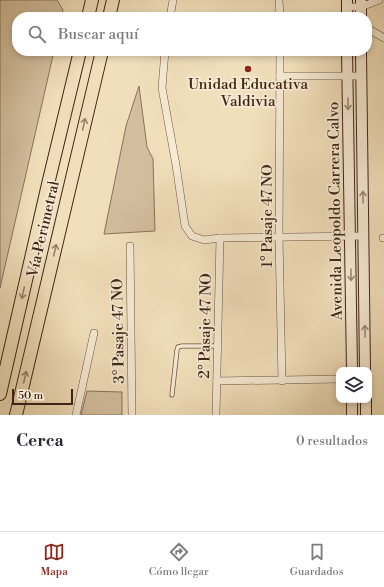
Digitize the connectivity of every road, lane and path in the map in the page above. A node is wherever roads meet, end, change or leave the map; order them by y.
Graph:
1 (92, 0) edge
2 (114, 0) edge
3 (173, 0) edge
4 (279, 0) edge
5 (379, 0) edge
6 (347, 8) edge
7 (361, 8) edge
8 (89, 12) edge
9 (111, 12) edge
10 (171, 12) edge
11 (280, 12) edge
12 (372, 31) edge
13 (384, 38) edge
14 (79, 56) edge
15 (101, 56) edge
16 (165, 56) edge
17 (280, 56) edge
18 (347, 56) edge
19 (361, 56) edge
20 (280, 76) junction
21 (348, 76) junction
22 (361, 76) junction
23 (350, 236) junction
24 (364, 236) junction
25 (279, 237) junction
26 (220, 238) junction
27 (130, 246) dead end
28 (94, 333) dead end
29 (218, 346) junction
30 (352, 367) edge
31 (365, 367) edge
32 (336, 379) edge
33 (282, 380) junction
34 (217, 381) junction
35 (0, 394) edge
36 (172, 395) dead end
37 (352, 403) edge
38 (366, 403) edge
39 (16, 415) edge
40 (76, 415) edge
41 (132, 415) edge
42 (216, 415) edge
43 (352, 415) edge
44 (366, 415) edge

1 - 8 highway
2 - 9 highway
3 - 10 street
4 - 11 street
5 - 7 street
6 - 7 street
12 - 13 street
14 -> 35 highway, Vía Perimetral
39 -> 15 highway, Vía Perimetral
16 - 26 street
17 - 20 street, 1° Pasaje 47 NO
18 - 21 main road, Avenida Leopoldo Carrera Calvo
19 - 22 main road, Avenida Leopoldo Carrera Calvo
20 - 21 street
20 - 25 street, 1° Pasaje 47 NO
21 - 22 street
21 -> 23 main road, Avenida Leopoldo Carrera Calvo
24 -> 22 main road, Avenida Leopoldo Carrera Calvo
23 - 24 street
23 - 25 street
23 -> 30 main road, Avenida Leopoldo Carrera Calvo
31 -> 24 main road, Avenida Leopoldo Carrera Calvo
25 - 26 street
25 - 33 street, 1° Pasaje 47 NO
26 - 29 street, 2° Pasaje 47 NO
27 - 41 street, 3° Pasaje 47 NO
28 - 40 street
29 - 34 street, 2° Pasaje 47 NO
29 - 36 lane
32 - 33 street
33 - 34 street
34 - 42 street, 2° Pasaje 47 NO
37 - 43 main road
38 - 44 main road

